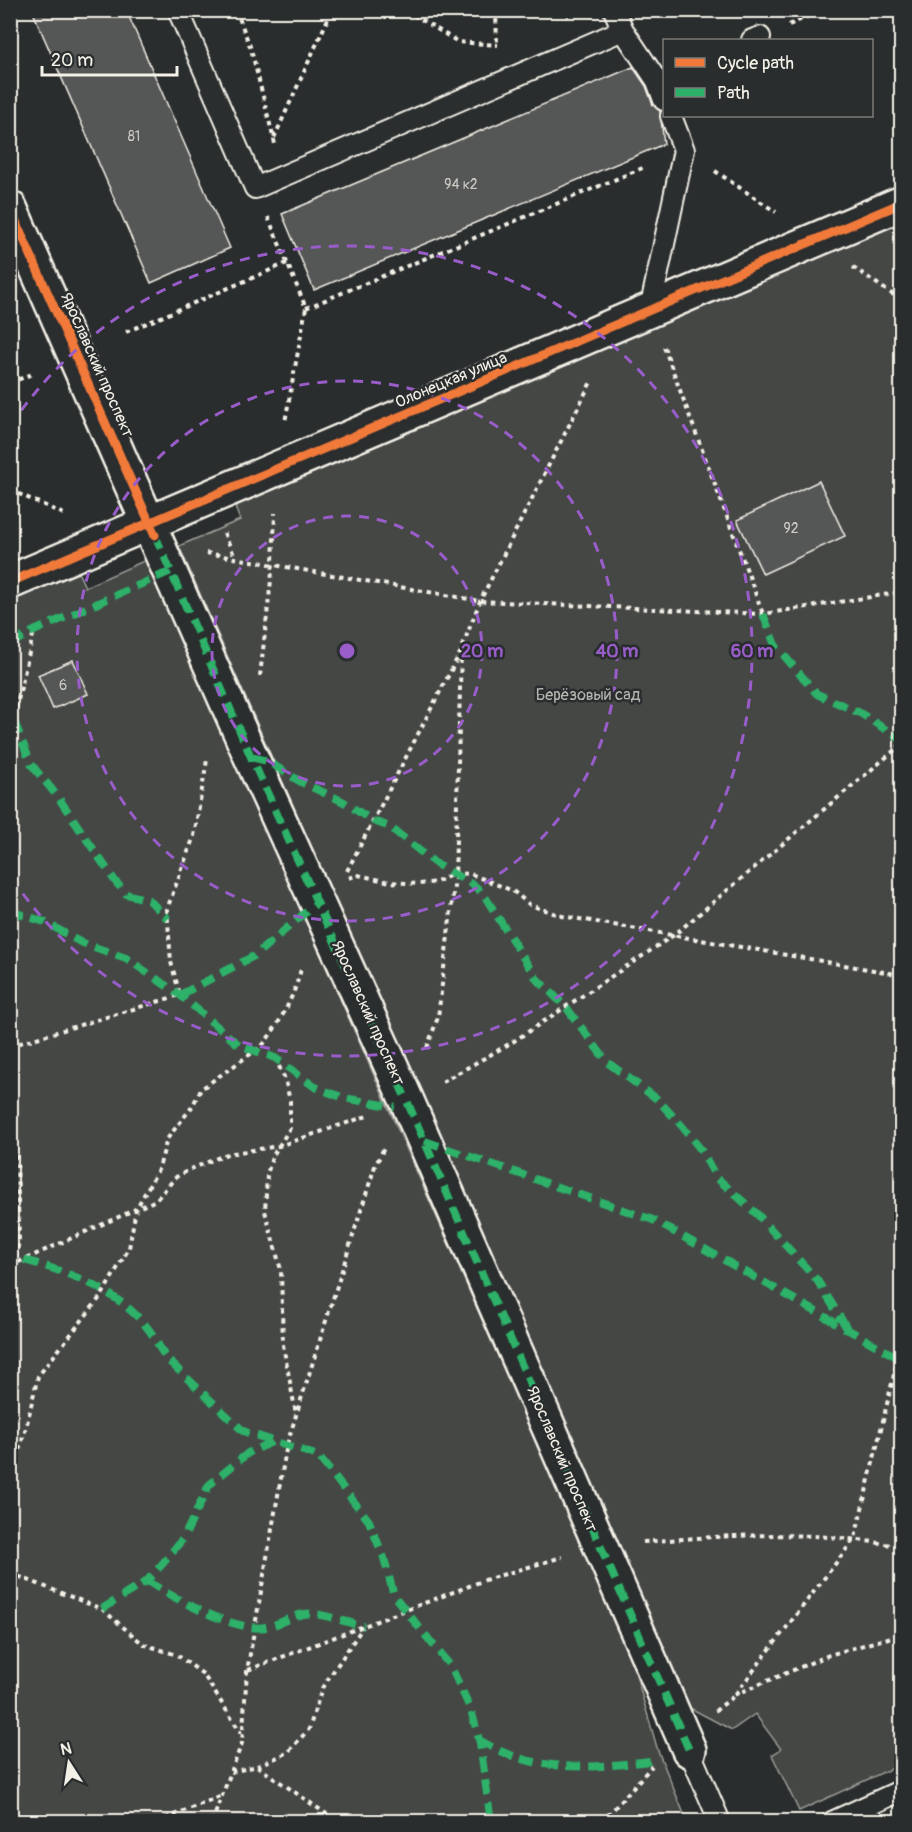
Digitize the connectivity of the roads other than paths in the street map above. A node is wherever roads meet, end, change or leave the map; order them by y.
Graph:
1 (178, 10) edge
2 (614, 10) edge
3 (623, 30) junction
4 (661, 79) edge
5 (670, 117) edge
6 (902, 202) edge
7 (10, 208) edge
8 (650, 310) junction
9 (155, 535) junction
10 (10, 582) edge
11 (686, 1744) joint
12 (902, 1790) edge
13 (720, 1821) edge
14 (832, 1821) edge

1 - 3 lane
2 - 3 lane
3 - 4 lane
5 - 8 lane
6 - 8 street, Олонецкая улица
7 - 9 street, Ярославский проспект
8 - 9 street, Олонецкая улица
9 - 10 street, Олонецкая улица
9 - 11 street, Ярославский проспект
11 - 13 lane, Ярославский проспект
12 - 14 lane

